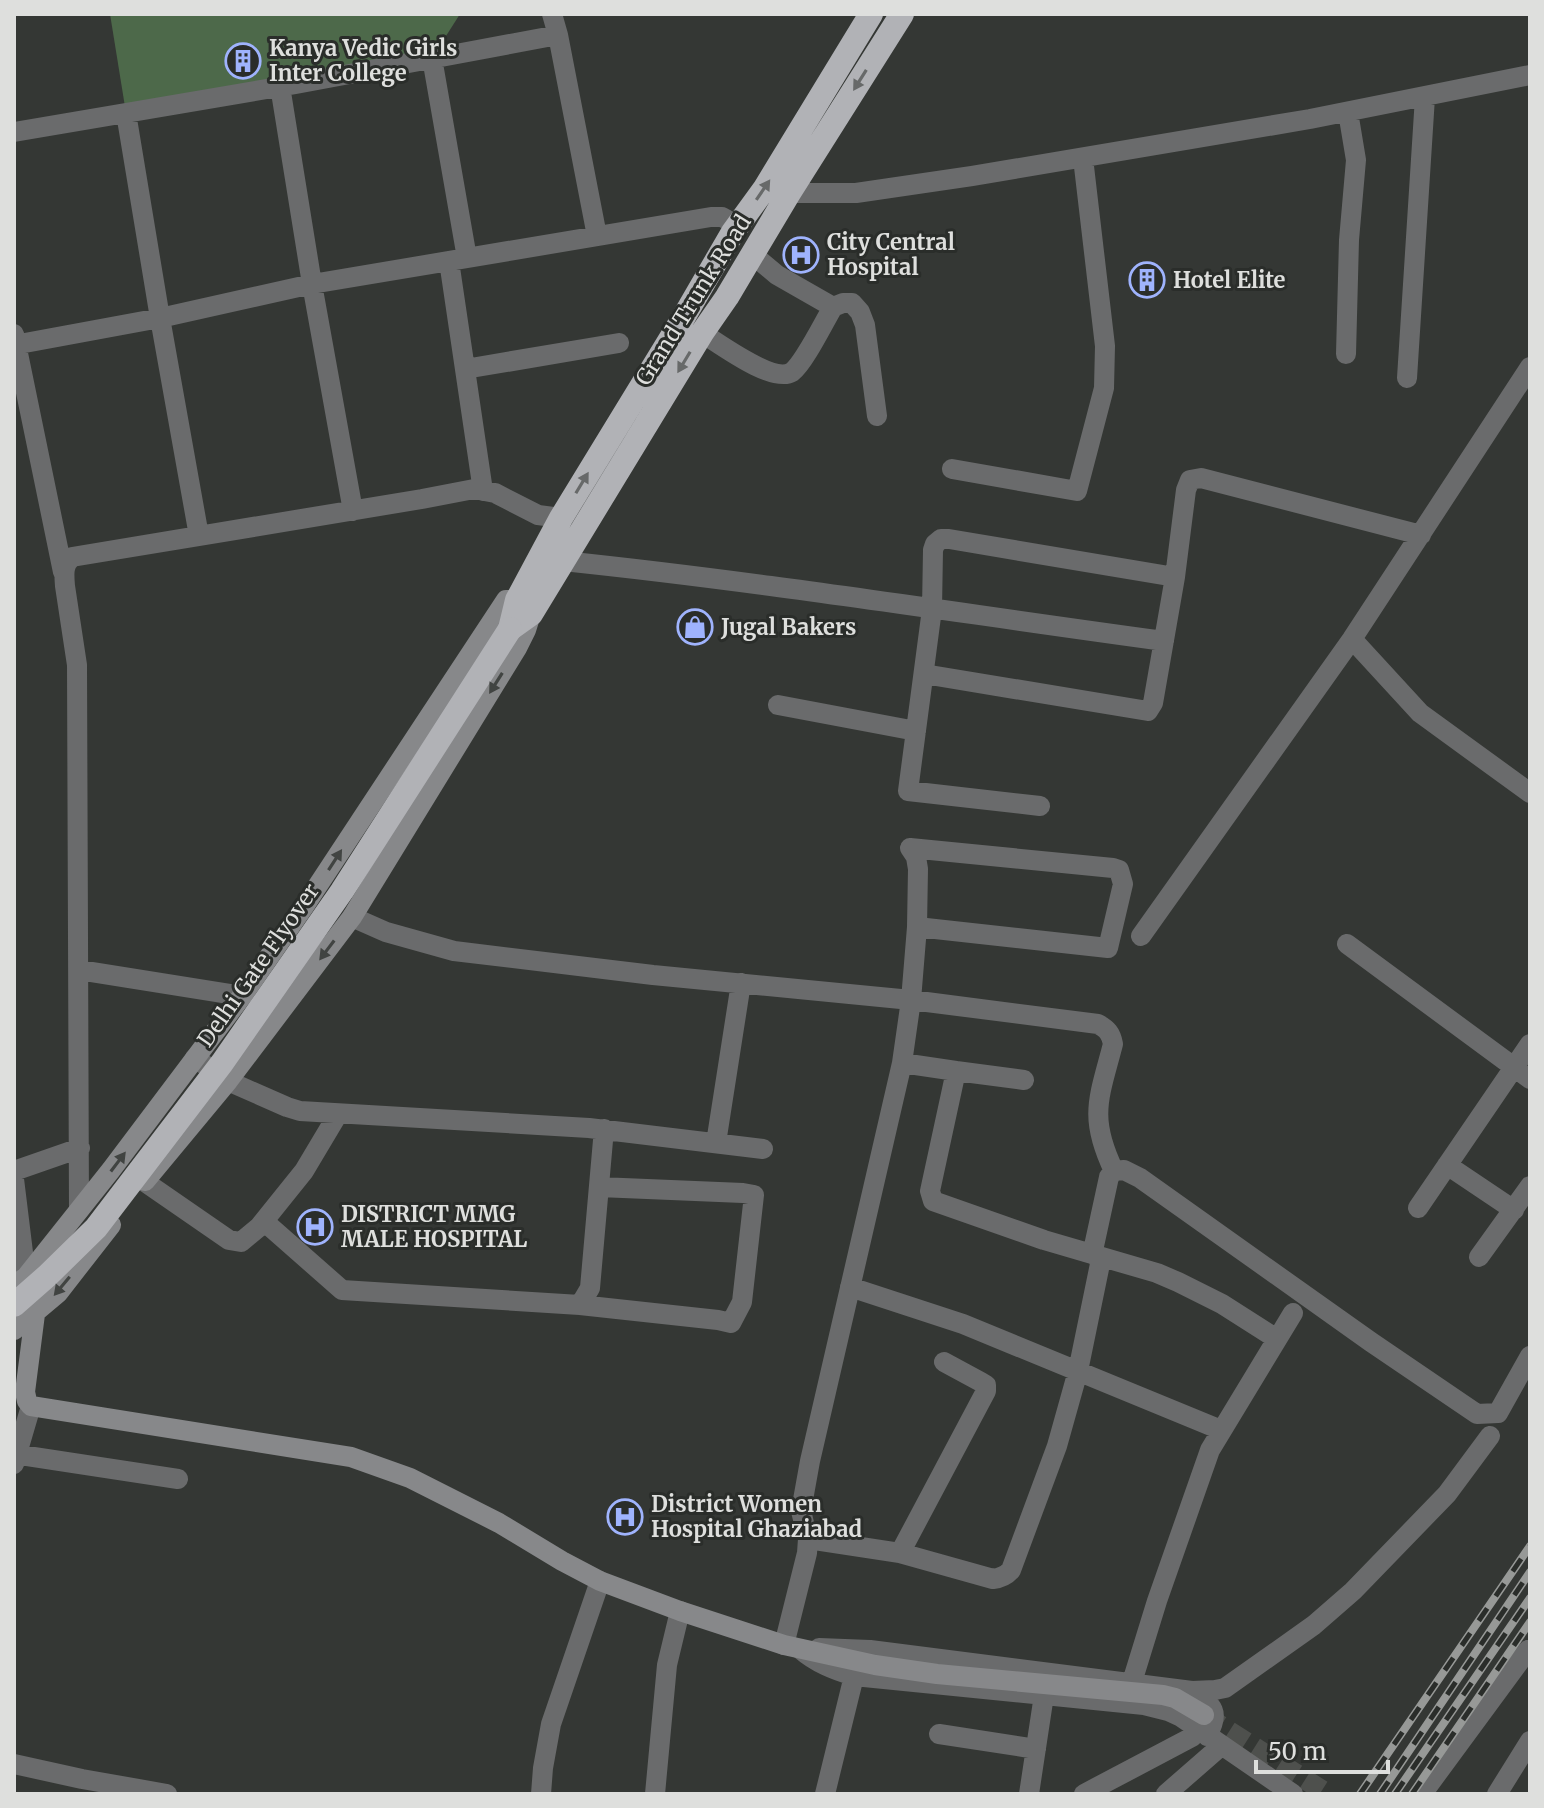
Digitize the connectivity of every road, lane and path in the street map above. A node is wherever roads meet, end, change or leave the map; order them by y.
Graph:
1 (552, 14) edge
2 (871, 14) edge
3 (902, 14) edge
4 (558, 35) junction
5 (432, 58) junction
6 (1530, 75) edge
7 (280, 86) junction
8 (1425, 97) junction
9 (1348, 112) junction
10 (126, 113) junction
11 (14, 132) edge
12 (1083, 158) junction
13 (789, 193) junction
14 (733, 232) junction
15 (597, 236) junction
16 (752, 254) junction
17 (458, 260) junction
18 (312, 284) junction
19 (833, 307) junction
20 (160, 318) junction
21 (702, 333) junction
22 (15, 341) edge
23 (619, 343) dead end
24 (1346, 354) dead end
25 (1530, 367) edge
26 (465, 369) junction
27 (1407, 378) dead end
28 (877, 416) dead end
29 (952, 469) dead end
30 (483, 491) junction
31 (353, 511) junction
32 (561, 518) junction
33 (1421, 535) junction
34 (199, 536) junction
35 (563, 561) junction
36 (63, 572) junction
37 (1175, 577) junction
38 (524, 607) junction
39 (932, 609) junction
40 (1352, 639) junction
41 (1164, 641) junction
42 (924, 674) junction
43 (778, 705) dead end
44 (916, 731) junction
45 (1530, 793) edge
46 (1040, 806) dead end
47 (352, 917) junction
48 (917, 927) junction
49 (1141, 936) dead end
50 (1347, 944) dead end
51 (79, 970) junction
52 (741, 983) junction
53 (242, 996) junction
54 (911, 1000) junction
55 (1530, 1044) edge
56 (195, 1058) junction
57 (902, 1063) junction
58 (956, 1071) junction
59 (1522, 1074) edge
60 (1024, 1080) dead end
61 (228, 1081) junction
62 (338, 1114) junction
63 (604, 1129) junction
64 (716, 1143) junction
65 (80, 1148) junction
66 (763, 1149) dead end
67 (1447, 1165) junction
68 (14, 1171) edge
69 (1114, 1171) junction
70 (14, 1179) edge
71 (145, 1182) junction
72 (1530, 1186) edge
73 (599, 1187) junction
74 (1418, 1208) dead end
75 (79, 1210) junction
76 (1514, 1210) junction
77 (259, 1227) junction
78 (1096, 1256) junction
79 (1479, 1257) dead end
80 (20, 1281) edge
81 (850, 1287) junction
82 (580, 1305) junction
83 (24, 1309) edge
84 (1293, 1313) dead end
85 (14, 1330) edge
86 (1277, 1339) junction
87 (14, 1342) edge
88 (1530, 1356) edge
89 (944, 1362) dead end
90 (1078, 1371) junction
91 (28, 1379) junction
92 (31, 1406) junction
93 (1221, 1430) junction
94 (1490, 1436) dead end
95 (15, 1458) edge
96 (178, 1479) dead end
97 (808, 1539) junction
98 (900, 1553) junction
99 (600, 1581) junction
100 (680, 1611) junction
101 (792, 1647) junction
102 (1528, 1650) dead end
103 (854, 1676) junction
104 (1132, 1682) junction
105 (1192, 1691) junction
106 (1044, 1695) junction
107 (1208, 1732) junction
108 (939, 1734) dead end
109 (1530, 1741) edge
110 (1036, 1749) junction
111 (14, 1764) edge
112 (80, 1787) edge
113 (167, 1794) edge
114 (541, 1794) edge
115 (655, 1794) edge
116 (825, 1794) edge
117 (1029, 1794) edge
118 (1084, 1794) edge
119 (1166, 1794) edge
120 (1293, 1794) edge
121 (1422, 1794) edge
122 (1497, 1794) edge

1 - 4 street
14 -> 2 highway, Grand Trunk Road
3 -> 13 highway, Grand Trunk Road
4 - 5 street
4 - 15 street
5 - 7 street
5 - 17 street
6 - 8 street
7 - 10 street
7 - 18 street
8 - 9 street
8 - 27 street
9 - 12 street
9 - 24 street
10 - 11 street
10 - 20 street
12 - 13 street
12 - 29 street
13 - 16 highway, Grand Trunk Road
14 - 15 street
32 -> 14 highway, Grand Trunk Road
15 - 17 street
16 - 19 street
16 - 21 highway, Grand Trunk Road
17 - 18 street
17 - 26 street
18 - 20 street
18 - 31 street
19 - 21 street
19 - 28 street
20 - 22 street
20 - 34 street
21 -> 35 highway, Grand Trunk Road
22 - 36 street
23 - 26 street
25 - 33 street
26 - 30 street
30 - 31 street
30 - 32 street
31 - 34 street
32 - 38 highway, Grand Trunk Road
33 - 37 street
33 - 40 street
34 - 36 street
35 - 38 highway, Grand Trunk Road
35 - 39 street
36 - 51 street
37 - 39 street
37 - 41 street
38 -> 47 main road
53 -> 38 main road
38 - 83 highway, Delhi Gate Flyover, bridge
39 - 41 street
39 - 42 street
40 - 45 street
40 - 49 street
41 - 42 street
42 - 44 street
43 - 44 street
44 - 46 street
47 - 52 street
47 -> 61 main road
48 - 48 street
48 - 54 street
50 - 59 street
51 - 53 street
51 - 65 street
52 - 54 street
52 - 64 street
53 - 56 main road
54 - 57 street
54 - 69 street
55 - 59 street
56 - 61 street
75 -> 56 main road
57 - 58 street
57 - 81 street
58 - 60 street
58 - 78 street
59 - 67 street
61 - 62 street
61 - 71 main road
62 - 63 street
62 - 77 street
63 - 64 street
63 - 73 street
64 - 66 street
65 - 68 street
65 - 75 street
67 - 74 street
67 - 76 street
69 - 78 street
69 - 88 street
70 - 80 street
71 - 77 street
71 -> 83 main road
72 - 76 street
73 - 82 street
73 - 82 street
75 - 80 main road
76 - 79 street
77 - 82 street
78 - 86 street
78 - 90 street
81 - 90 street
81 - 97 street
83 - 85 main road
83 - 91 main road
84 - 86 street
86 - 93 street
87 - 91 main road
89 - 98 street
90 - 93 street
90 - 98 street
91 - 92 main road
92 - 95 street
92 - 99 main road
93 - 104 street
94 - 105 street
95 - 96 street
97 - 98 street
97 - 101 street
99 - 100 main road
99 - 114 street
100 - 101 main road
100 - 115 street
101 - 103 street
101 - 104 street
101 - 107 main road
102 - 121 street
103 - 106 street
103 - 116 street
104 - 105 street
105 - 107 street
106 - 107 street
106 - 110 street
107 - 118 street
107 - 119 street
107 - 120 street
108 - 110 street
109 - 122 street
110 - 117 street
111 - 112 street
112 - 113 street

